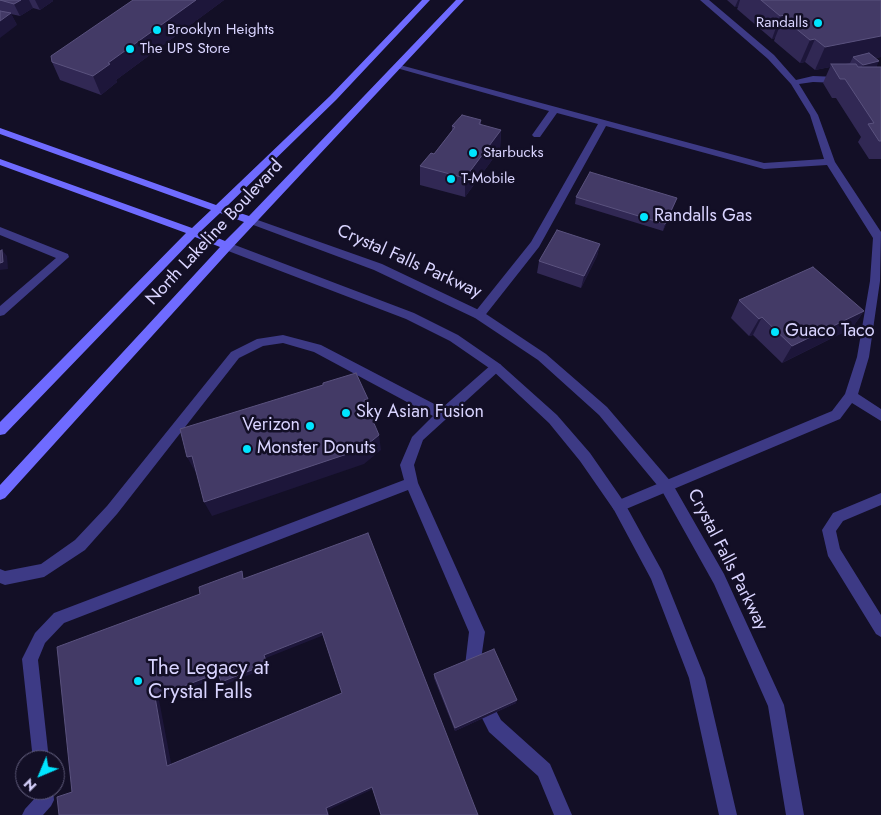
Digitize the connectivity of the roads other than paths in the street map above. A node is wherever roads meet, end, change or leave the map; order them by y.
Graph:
1 (426, 0) edge
2 (460, 0) edge
3 (704, 0) edge
4 (397, 67) junction
5 (838, 71) edge
6 (813, 79) junction
7 (852, 80) edge
8 (794, 83) junction
9 (554, 110) junction
10 (604, 123) junction
11 (0, 131) edge
12 (537, 135) dead end
13 (0, 162) edge
14 (830, 162) junction
15 (219, 209) junction
16 (252, 221) junction
17 (0, 231) edge
18 (194, 232) junction
19 (880, 238) edge
20 (228, 246) junction
21 (0, 312) edge
22 (479, 314) junction
23 (496, 367) junction
24 (852, 396) junction
25 (443, 415) junction
26 (881, 416) edge
27 (0, 430) edge
28 (411, 483) junction
29 (667, 487) junction
30 (0, 494) edge
31 (881, 499) edge
32 (619, 506) junction
33 (0, 576) edge
34 (881, 629) edge
35 (40, 750) edge
36 (45, 800) edge
37 (31, 815) edge
38 (563, 815) edge
39 (728, 815) edge
40 (795, 815) edge

1 - 15 main road, North Lakeline Boulevard
2 - 4 main road, North Lakeline Boulevard
3 - 8 street
4 - 9 street
4 - 16 main road, North Lakeline Boulevard
5 - 6 street
6 - 7 street
6 - 8 street
8 - 14 street
9 - 10 street
9 - 12 street
10 - 14 street
10 - 22 street
11 - 15 main road, Crystal Falls Parkway
13 - 18 main road
14 - 19 street
15 - 16 main road, Crystal Falls Parkway
15 - 18 main road, North Lakeline Boulevard
16 - 20 main road, North Lakeline Boulevard
16 - 22 street, Crystal Falls Parkway
17 - 21 street
18 - 20 main road
18 - 27 main road, North Lakeline Boulevard
19 - 24 street
20 - 23 street
20 - 30 main road, North Lakeline Boulevard
22 - 29 street, Crystal Falls Parkway
23 - 25 street
23 - 32 street
24 - 26 street
24 - 29 street
25 - 28 street
25 - 33 street
28 - 35 street
28 - 38 street
29 - 32 street
29 - 40 street, Crystal Falls Parkway
31 - 34 street
32 - 39 street
36 - 37 street

